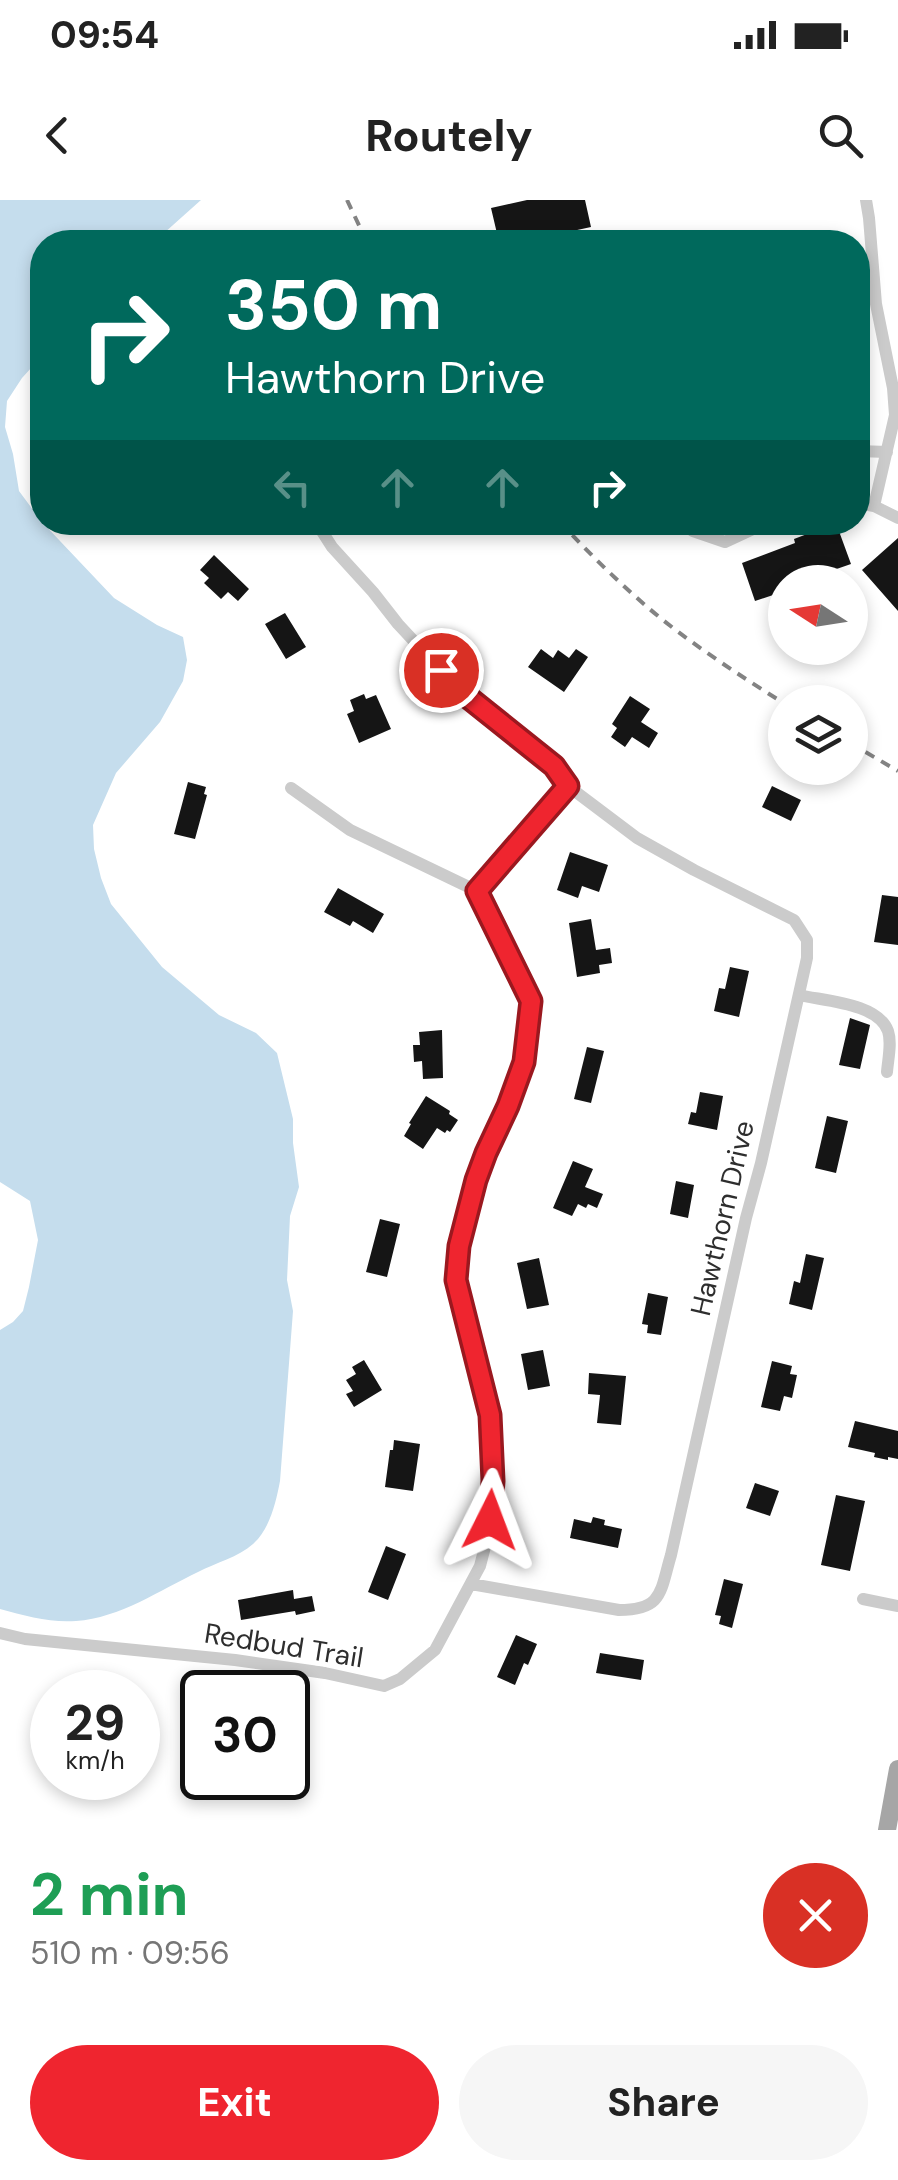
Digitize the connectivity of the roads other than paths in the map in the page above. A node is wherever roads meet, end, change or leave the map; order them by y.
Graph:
1 (866, 200) edge
2 (870, 230) edge
3 (870, 230) edge
4 (896, 387) edge
5 (870, 451) edge
6 (887, 452) junction
7 (870, 505) edge
8 (874, 506) junction
9 (898, 518) edge
10 (324, 535) edge
11 (705, 535) edge
12 (740, 535) edge
13 (568, 786) junction
14 (291, 788) dead end
15 (477, 891) junction
16 (799, 995) junction
17 (887, 1072) dead end
18 (471, 1584) junction
19 (863, 1600) dead end
20 (898, 1606) edge
21 (0, 1633) edge
22 (898, 1768) edge
23 (887, 1830) edge

1 - 3 street
2 - 4 street
4 - 6 street
5 - 6 street
6 - 8 street
7 - 8 street
8 - 9 street
10 - 13 street, Hawthorn Drive
11 - 12 street
13 - 15 street
13 - 16 street, Hawthorn Drive
14 - 15 street
15 - 18 street, Redbud Trail
16 - 17 street
16 - 18 street, Hawthorn Drive
18 - 21 street, Redbud Trail
19 - 20 street
22 - 23 main road

